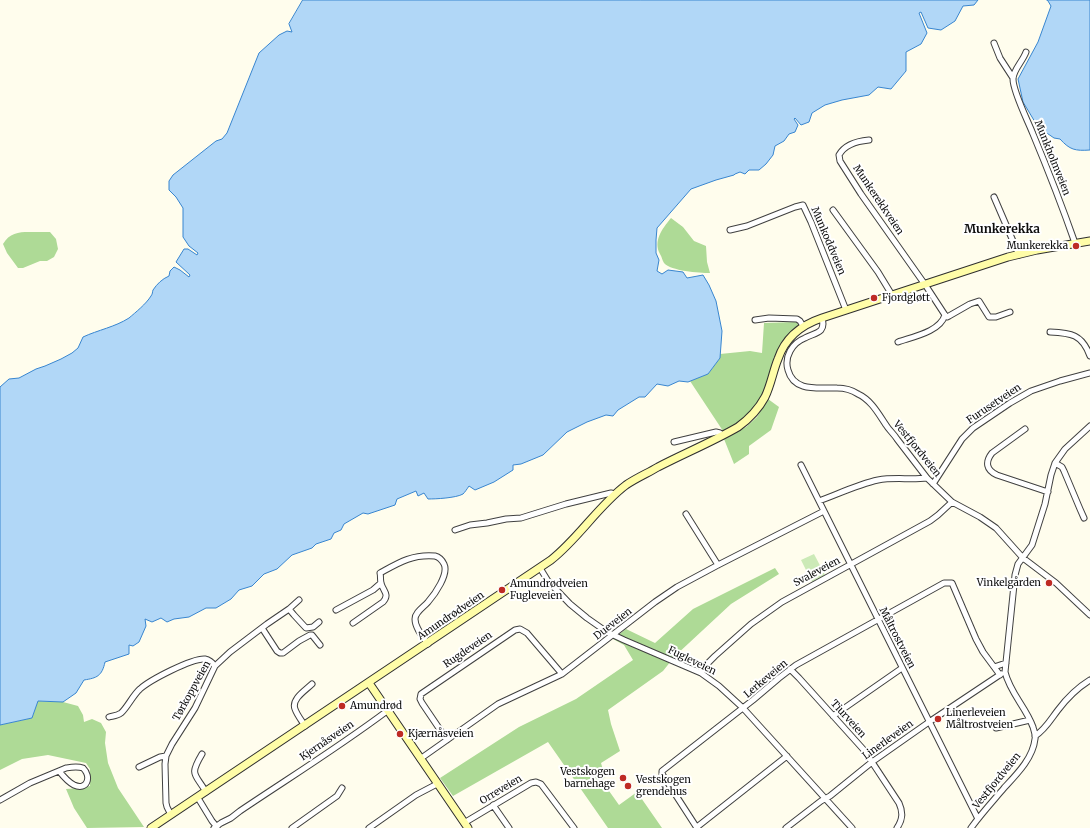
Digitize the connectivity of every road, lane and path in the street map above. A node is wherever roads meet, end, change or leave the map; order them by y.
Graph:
1 (994, 43) dead end
2 (1026, 52) dead end
3 (1013, 78) junction
4 (870, 140) dead end
5 (994, 197) dead end
6 (833, 210) dead end
7 (730, 230) dead end
8 (1090, 241) edge
9 (1075, 243) junction
10 (1018, 254) junction
11 (925, 284) junction
12 (892, 295) junction
13 (846, 310) junction
14 (1010, 312) dead end
15 (945, 315) junction
16 (822, 318) junction
17 (755, 320) dead end
18 (803, 326) junction
19 (1050, 332) dead end
20 (898, 342) dead end
21 (1090, 356) edge
22 (1090, 373) edge
23 (1090, 426) edge
24 (1025, 429) dead end
25 (722, 436) junction
26 (674, 442) dead end
27 (1055, 463) junction
28 (801, 465) dead end
29 (927, 478) junction
30 (933, 484) junction
31 (1048, 492) junction
32 (615, 494) junction
33 (819, 501) junction
34 (952, 502) junction
35 (824, 512) junction
36 (686, 514) dead end
37 (1084, 518) dead end
38 (454, 530) dead end
39 (1023, 558) junction
40 (718, 565) junction
41 (851, 565) junction
42 (540, 568) junction
43 (381, 583) junction
44 (299, 600) dead end
45 (289, 609) junction
46 (336, 610) dead end
47 (1090, 615) edge
48 (878, 620) junction
49 (319, 622) dead end
50 (353, 623) dead end
51 (262, 628) junction
52 (613, 635) junction
53 (428, 644) junction
54 (320, 645) dead end
55 (1006, 663) junction
56 (215, 666) junction
57 (994, 667) junction
58 (902, 668) junction
59 (790, 670) junction
60 (562, 674) junction
61 (701, 674) junction
62 (1003, 674) junction
63 (1090, 680) edge
64 (369, 683) junction
65 (312, 684) dead end
66 (743, 708) junction
67 (387, 711) junction
68 (833, 716) junction
69 (108, 717) dead end
70 (1030, 720) junction
71 (929, 722) junction
72 (305, 726) junction
73 (996, 728) dead end
74 (1035, 736) junction
75 (447, 740) junction
76 (202, 754) dead end
77 (166, 756) junction
78 (786, 756) junction
79 (420, 759) junction
80 (872, 762) junction
81 (138, 767) dead end
82 (59, 771) junction
83 (437, 784) junction
84 (342, 788) dead end
85 (206, 792) junction
86 (198, 798) junction
87 (825, 799) junction
88 (0, 800) edge
89 (494, 805) junction
90 (171, 815) junction
91 (978, 819) junction
92 (466, 825) edge
93 (216, 827) edge
94 (151, 828) edge
95 (292, 828) edge
96 (369, 828) edge
97 (509, 828) edge
98 (574, 828) edge
99 (697, 828) edge
100 (786, 828) edge
101 (852, 828) edge
102 (897, 828) edge
103 (971, 828) edge

1 - 3 street, Munkholmveien
2 - 3 street
3 - 9 street, Munkholmveien
4 - 11 street, Munkerekkveien
5 - 10 street
6 - 12 street
7 - 13 street, Munkoddveien
8 - 9 main road
9 - 10 main road
10 - 11 main road
11 - 12 main road
11 - 15 street, Munkerekkveien
12 - 13 main road
13 - 16 main road
14 - 15 street
15 - 20 street
16 - 18 main road, Amundrødveien
16 - 29 street, Vestfjordveien
17 - 18 street
18 - 25 main road, Amundrødveien
19 - 21 street
22 - 30 street, Furusetveien
23 - 27 street
24 - 31 street
25 - 26 street
25 - 32 main road, Amundrødveien
27 - 31 street
27 - 37 street
28 - 33 street, Måltrostveien
29 - 30 street, Vestfjordveien
29 - 33 street
30 - 34 street, Vestfjordveien
31 - 39 street
32 - 38 street
32 - 42 main road, Amundrødveien
33 - 35 street, Måltrostveien
34 - 39 street, Vestfjordveien
34 - 41 street, Svaleveien
35 - 40 street, Dueveien
35 - 41 street, Måltrostveien
36 - 40 street
39 - 47 street, Vestfjordveien
39 - 55 street
40 - 52 street, Dueveien
41 - 48 street, Måltrostveien
41 - 61 street, Svaleveien
42 - 52 street, Fugleveien
42 - 53 main road, Amundrødveien
43 - 46 street
43 - 50 street
43 - 53 street
44 - 45 street, Tørkoppveien
45 - 49 street
45 - 51 street, Tørkoppveien
48 - 57 street, Lerkeveien
48 - 58 street, Måltrostveien
48 - 59 street, Lerkeveien
51 - 54 street
51 - 56 street, Tørkoppveien
52 - 60 street, Dueveien
52 - 61 street, Fugleveien
53 - 64 main road, Amundrødveien
55 - 57 street
55 - 62 street
56 - 69 street
56 - 77 street, Tørkoppveien
57 - 62 street
58 - 68 street
58 - 71 street, Måltrostveien
59 - 66 street, Lerkeveien
59 - 68 street, Tiurveien
60 - 75 street, Dueveien
60 - 75 street, Rugdeveien
61 - 66 street, Fugleveien
62 - 70 street
62 - 71 street, Linerleveien
63 - 74 street
64 - 67 main road
64 - 72 main road, Amundrødveien
65 - 72 street
66 - 78 street, Fugleveien
66 - 99 street, Lerkeveien
67 - 79 main road
67 - 93 street, Kjernåsveien
68 - 80 street, Tiurveien
70 - 73 street
70 - 74 street
71 - 80 street, Linerleveien
71 - 91 street, Måltrostveien
72 - 85 main road, Amundrødveien
74 - 91 street, Vestfjordveien
75 - 79 street, Dueveien
76 - 85 street
77 - 81 street
77 - 90 street, Tørkoppveien
78 - 87 street, Fugleveien
78 - 99 street
79 - 83 main road
80 - 87 street, Linerleveien
80 - 102 street, Tiurveien
82 - 82 street
82 - 88 street
83 - 92 main road
83 - 96 street
84 - 95 street
85 - 86 main road, Amundrødveien
86 - 90 main road, Amundrødveien
86 - 93 street
87 - 100 street, Linerleveien
87 - 101 street, Fugleveien
89 - 92 street, Orreveien
89 - 97 street
89 - 98 street, Orreveien
90 - 94 main road, Amundrødveien
91 - 103 street, Vestfjordveien

